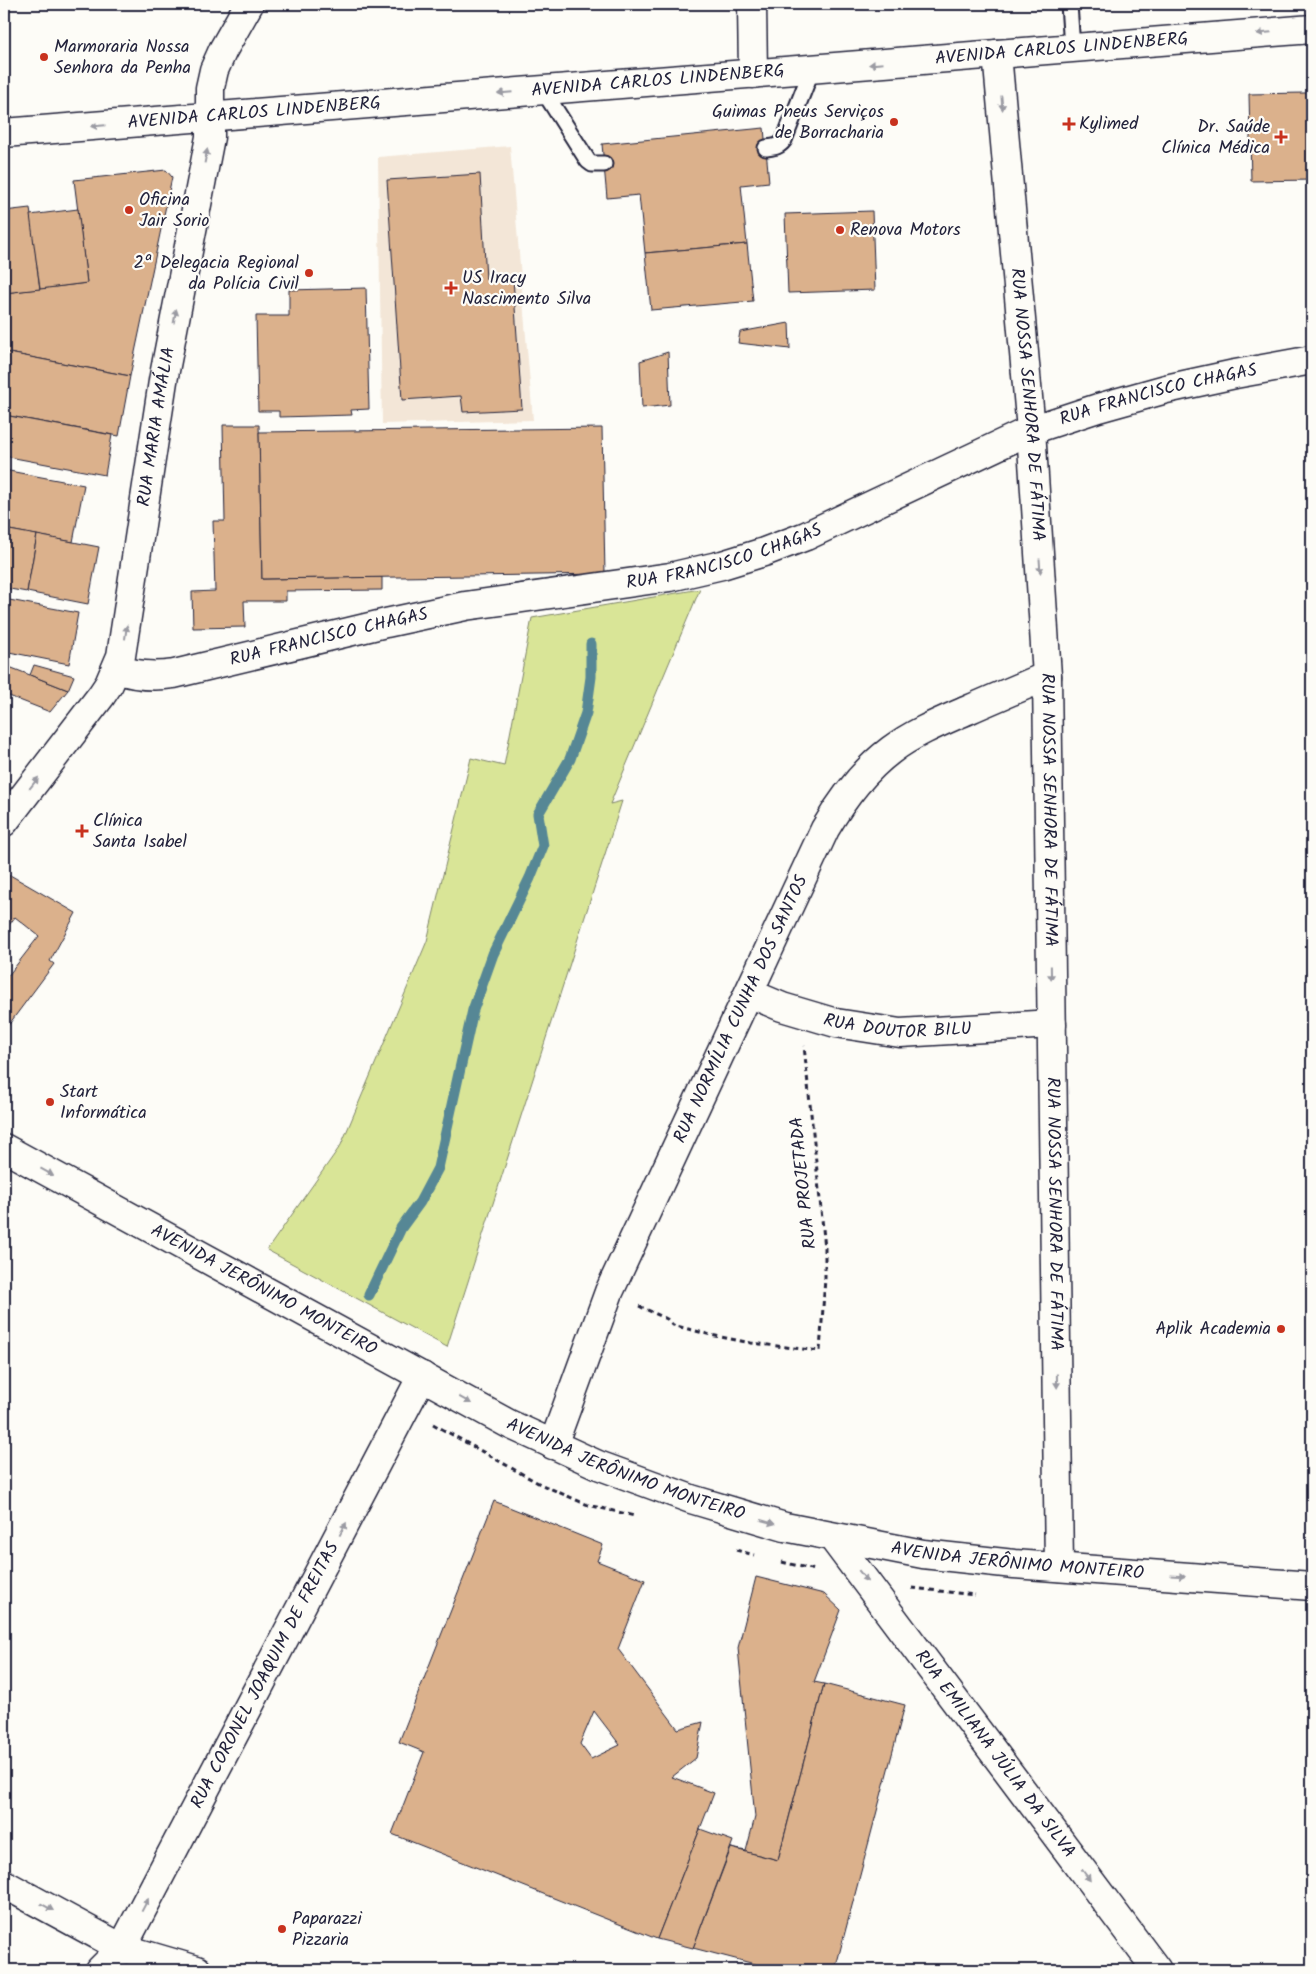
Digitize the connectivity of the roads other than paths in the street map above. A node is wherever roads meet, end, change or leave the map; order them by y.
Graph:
1 (249, 4) edge
2 (752, 4) edge
3 (1069, 4) edge
4 (1312, 29) edge
5 (1072, 48) junction
6 (997, 54) junction
7 (812, 69) junction
8 (752, 74) junction
9 (543, 90) junction
10 (210, 117) junction
11 (4, 133) edge
12 (766, 148) dead end
13 (604, 164) dead end
14 (1312, 360) edge
15 (1031, 430) junction
16 (116, 669) junction
17 (1047, 676) junction
18 (4, 822) edge
19 (749, 993) junction
20 (1052, 1024) junction
21 (4, 1148) edge
22 (422, 1376) junction
23 (553, 1445) junction
24 (833, 1538) junction
25 (1059, 1567) junction
26 (1312, 1586) edge
27 (4, 1884) edge
28 (122, 1948) junction
29 (100, 1970) edge
30 (197, 1970) edge
31 (1157, 1970) edge

1 - 10 street, RUA MARIA AMÁLIA
2 - 8 street
3 - 5 lane
4 -> 5 street, AVENIDA CARLOS LINDENBERG
5 - 6 street, AVENIDA CARLOS LINDENBERG
6 -> 7 street, AVENIDA CARLOS LINDENBERG
6 -> 15 street, RUA NOSSA SENHORA DE FÁTIMA
7 - 8 street, AVENIDA CARLOS LINDENBERG
7 - 12 lane
8 - 9 street, AVENIDA CARLOS LINDENBERG
9 -> 10 street, AVENIDA CARLOS LINDENBERG
9 - 13 lane
10 -> 11 street, AVENIDA CARLOS LINDENBERG
16 -> 10 street, RUA MARIA AMÁLIA
14 - 15 street, RUA FRANCISCO CHAGAS
15 - 16 street, RUA FRANCISCO CHAGAS
15 -> 17 street, RUA NOSSA SENHORA DE FÁTIMA
18 -> 16 street, RUA MARIA AMÁLIA
17 - 19 street, RUA NORMÍLIA CUNHA DOS SANTOS
17 -> 20 street, RUA NOSSA SENHORA DE FÁTIMA
19 - 20 street, RUA DOUTOR BILU
19 - 23 street, RUA NORMÍLIA CUNHA DOS SANTOS
20 -> 25 street, RUA NOSSA SENHORA DE FÁTIMA
21 -> 22 street, AVENIDA JERÔNIMO MONTEIRO
22 -> 23 street, AVENIDA JERÔNIMO MONTEIRO
28 -> 22 street, RUA CORONEL JOAQUIM DE FREITAS
23 -> 24 street, AVENIDA JERÔNIMO MONTEIRO
24 - 25 street, AVENIDA JERÔNIMO MONTEIRO
24 -> 31 street, RUA EMILIANA JÚLIA DA SILVA
25 -> 26 street, AVENIDA JERÔNIMO MONTEIRO
27 -> 28 street
28 - 29 street, RUA CORONEL JOAQUIM DE FREITAS
28 - 30 street

